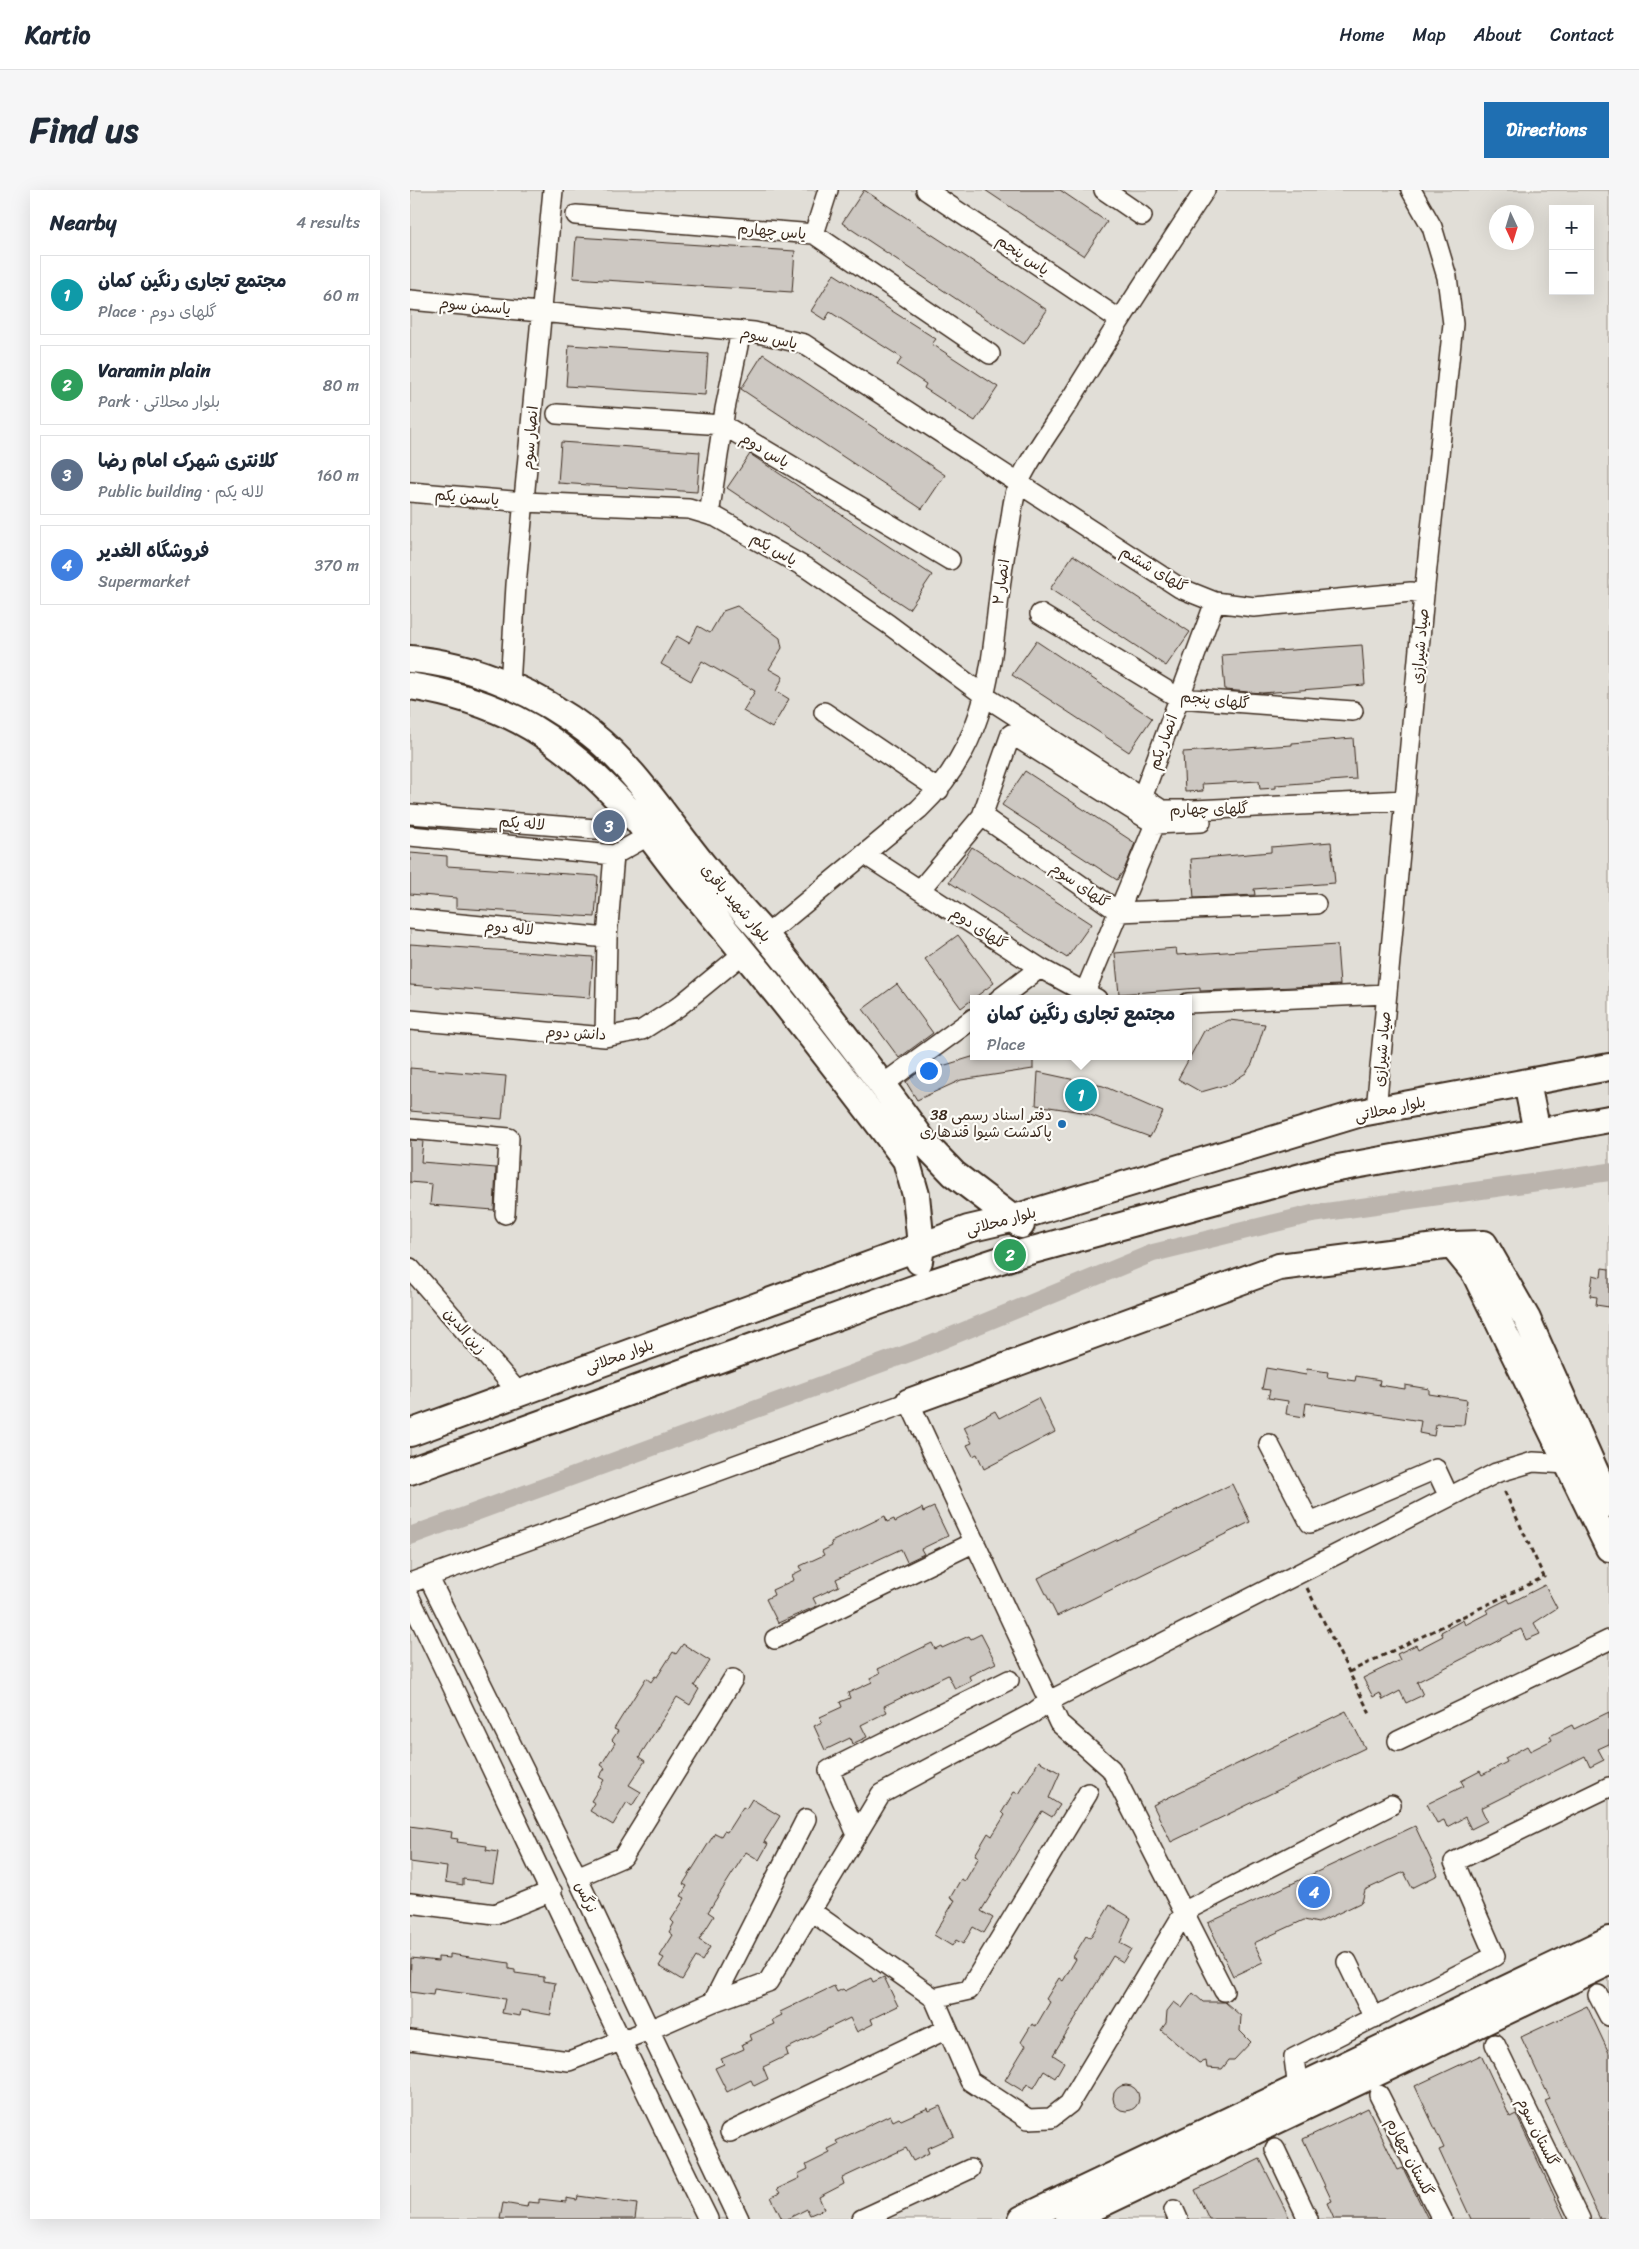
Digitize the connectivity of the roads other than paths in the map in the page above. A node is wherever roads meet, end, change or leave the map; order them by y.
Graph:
1 (553, 190) edge
2 (828, 190) edge
3 (926, 190) edge
4 (1104, 190) edge
5 (1205, 190) edge
6 (1411, 190) edge
7 (576, 215) dead end
8 (1142, 216) dead end
9 (814, 234) junction
10 (410, 300) edge
11 (541, 311) junction
12 (1120, 320) junction
13 (741, 331) junction
14 (990, 354) dead end
15 (558, 414) dead end
16 (723, 425) junction
17 (1019, 481) junction
18 (410, 492) edge
19 (524, 502) junction
20 (709, 515) junction
21 (950, 560) dead end
22 (1424, 595) junction
23 (1215, 602) junction
24 (1040, 614) dead end
25 (410, 659) edge
26 (410, 686) edge
27 (510, 686) junction
28 (986, 697) junction
29 (1179, 698) junction
30 (1353, 711) dead end
31 (824, 712) dead end
32 (939, 790) junction
33 (1142, 798) junction
34 (1405, 800) junction
35 (410, 814) edge
36 (631, 814) junction
37 (982, 816) junction
38 (1335, 817) dead end
39 (1155, 824) junction
40 (410, 836) edge
41 (648, 836) junction
42 (864, 854) junction
43 (614, 855) junction
44 (920, 890) junction
45 (1316, 904) dead end
46 (1119, 912) junction
47 (410, 919) edge
48 (765, 936) junction
49 (607, 938) junction
50 (745, 952) junction
51 (1040, 968) junction
52 (1387, 994) junction
53 (1004, 995) edge
54 (1089, 995) edge
55 (1091, 995) edge
56 (1192, 1003) edge
57 (410, 1020) edge
58 (970, 1021) edge
59 (605, 1037) junction
60 (1609, 1067) edge
61 (1527, 1083) junction
62 (882, 1085) junction
63 (1376, 1110) junction
64 (1609, 1119) edge
65 (410, 1129) edge
66 (1537, 1132) junction
67 (505, 1214) dead end
68 (1011, 1219) junction
69 (1452, 1245) junction
70 (921, 1246) junction
71 (1022, 1252) junction
72 (410, 1268) edge
73 (936, 1281) junction
74 (519, 1393) junction
75 (909, 1402) junction
76 (410, 1433) edge
77 (1269, 1444) dead end
78 (1568, 1464) junction
79 (410, 1471) edge
80 (1601, 1471) edge
81 (1449, 1497) junction
82 (1609, 1503) edge
83 (974, 1542) junction
84 (1609, 1548) edge
85 (428, 1576) junction
86 (410, 1583) edge
87 (410, 1598) edge
88 (775, 1639) dead end
89 (1609, 1640) edge
90 (733, 1679) dead end
91 (1009, 1680) dead end
92 (1049, 1701) junction
93 (1398, 1741) dead end
94 (1609, 1787) edge
95 (1088, 1793) dead end
96 (1391, 1805) dead end
97 (806, 1819) dead end
98 (857, 1834) junction
99 (577, 1877) junction
100 (552, 1891) junction
101 (410, 1903) edge
102 (811, 1911) junction
103 (1185, 1911) junction
104 (1609, 1940) edge
105 (1346, 1962) dead end
106 (1609, 1962) edge
107 (1449, 1979) junction
108 (1224, 1990) dead end
109 (1598, 1995) dead end
110 (934, 1998) junction
111 (713, 2002) junction
112 (1609, 2016) edge
113 (1374, 2018) junction
114 (1467, 2018) junction
115 (948, 2029) junction
116 (649, 2030) junction
117 (410, 2040) edge
118 (620, 2042) junction
119 (1495, 2044) dead end
120 (1298, 2088) junction
121 (1379, 2095) dead end
122 (730, 2132) dead end
123 (1274, 2149) dead end
124 (970, 2168) dead end
125 (708, 2219) edge
126 (738, 2219) edge
127 (862, 2219) edge
128 (1022, 2219) edge
129 (1069, 2219) edge
130 (1308, 2219) edge
131 (1442, 2219) edge
132 (1580, 2219) edge

1 - 11 street, انصار سوم
2 - 9 street
3 - 12 street, یاس پنجم
4 - 8 street
5 - 12 street, انصار ۲
6 - 22 street, صیاد شیرازی
7 - 9 street, یاس چهارم
9 - 14 street, یاس چهارم
10 - 11 street, یاسمن سوم
11 - 13 street, یاس سوم
11 - 19 street, انصار سوم
12 - 17 street, انصار ۲
13 - 16 street
13 - 17 street, یاس سوم
15 - 16 street, یاس دوم
16 - 20 street
16 - 21 street, یاس دوم
17 - 23 street, گلهای ششم
17 - 28 street, انصار ۲
18 - 19 street, یاسمن یکم
19 - 20 street, یاس یکم
19 - 27 street, انصار سوم
20 - 28 street, یاس یکم
22 - 23 street, گلهای ششم
22 - 34 street, صیاد شیرازی
23 - 29 street, انصار یکم
24 - 29 street, گلهای پنجم
25 - 27 street, بلوار شهید باقری
26 - 36 street, بلوار شهید باقری
27 - 48 street, بلوار شهید باقری
28 - 32 street, انصار ۲
28 - 33 street, گلهای چهارم
29 - 30 street, گلهای پنجم
29 - 33 street, انصار یکم
31 - 32 street
32 - 42 street, انصار ۲
33 - 34 street, گلهای چهارم
34 - 52 street, صیاد شیرازی
35 - 36 street, لاله یکم
36 - 41 street, بلوار شهید باقری
37 - 39 street
37 - 44 street
37 - 46 street, گلهای سوم
38 - 39 street
39 - 46 street
40 - 43 street
41 - 43 street
41 - 50 street, بلوار شهید باقری
42 - 44 street, گلهای دوم
42 - 48 street, انصار ۲
43 - 49 street
44 - 51 street, گلهای دوم
45 - 46 street, گلهای سوم
46 - 55 street
47 - 49 street, لاله دوم
48 - 50 street
48 - 62 street, بلوار شهید باقری
49 - 59 street
50 - 59 street, دانش دوم
50 - 70 street, بلوار شهید باقری
51 - 53 street
51 - 54 street, گلهای دوم
52 - 56 street
52 - 63 street, صیاد شیرازی
57 - 59 street, دانش دوم
58 - 62 street
60 - 61 street, بلوار محلاتی
61 - 63 street, بلوار محلاتی
61 - 66 street
62 - 68 street, بلوار شهید باقری
63 - 68 street, بلوار محلاتی
64 - 66 street
65 - 67 street
66 - 71 street
68 - 70 street, بلوار محلاتی
68 - 71 street, بلوار شهید باقری
69 - 75 street
69 - 78 street
69 - 80 street
70 - 73 street, بلوار شهید باقری
70 - 74 street, بلوار محلاتی
71 - 73 street
72 - 74 street, زین الدین
73 - 79 street
74 - 76 street, بلوار محلاتی
75 - 83 street
75 - 85 street
77 - 81 street
78 - 81 street
78 - 84 street
80 - 82 street
81 - 92 street
83 - 88 street
83 - 92 street
85 - 86 street
85 - 99 street, نرگس
87 - 100 street, نرگس
89 - 93 street
90 - 99 street
91 - 98 street
92 - 98 street
92 - 103 street
94 - 107 street
95 - 110 street
96 - 103 street
97 - 111 street
98 - 102 street
99 - 116 street, نرگس
100 - 101 street
100 - 118 street, نرگس
102 - 110 street
102 - 111 street
103 - 108 street
103 - 115 street
104 - 114 street
105 - 113 street
106 - 114 street
107 - 113 street
107 - 114 street
109 - 112 street
110 - 115 street
111 - 116 street
113 - 120 street
114 - 120 street
114 - 129 street
115 - 122 street
116 - 118 street
116 - 126 street, نرگس
117 - 118 street
118 - 125 street, نرگس
119 - 132 street, گلستان سوم
120 - 128 street
121 - 131 street, گلستان چهارم
123 - 130 street
124 - 127 street

